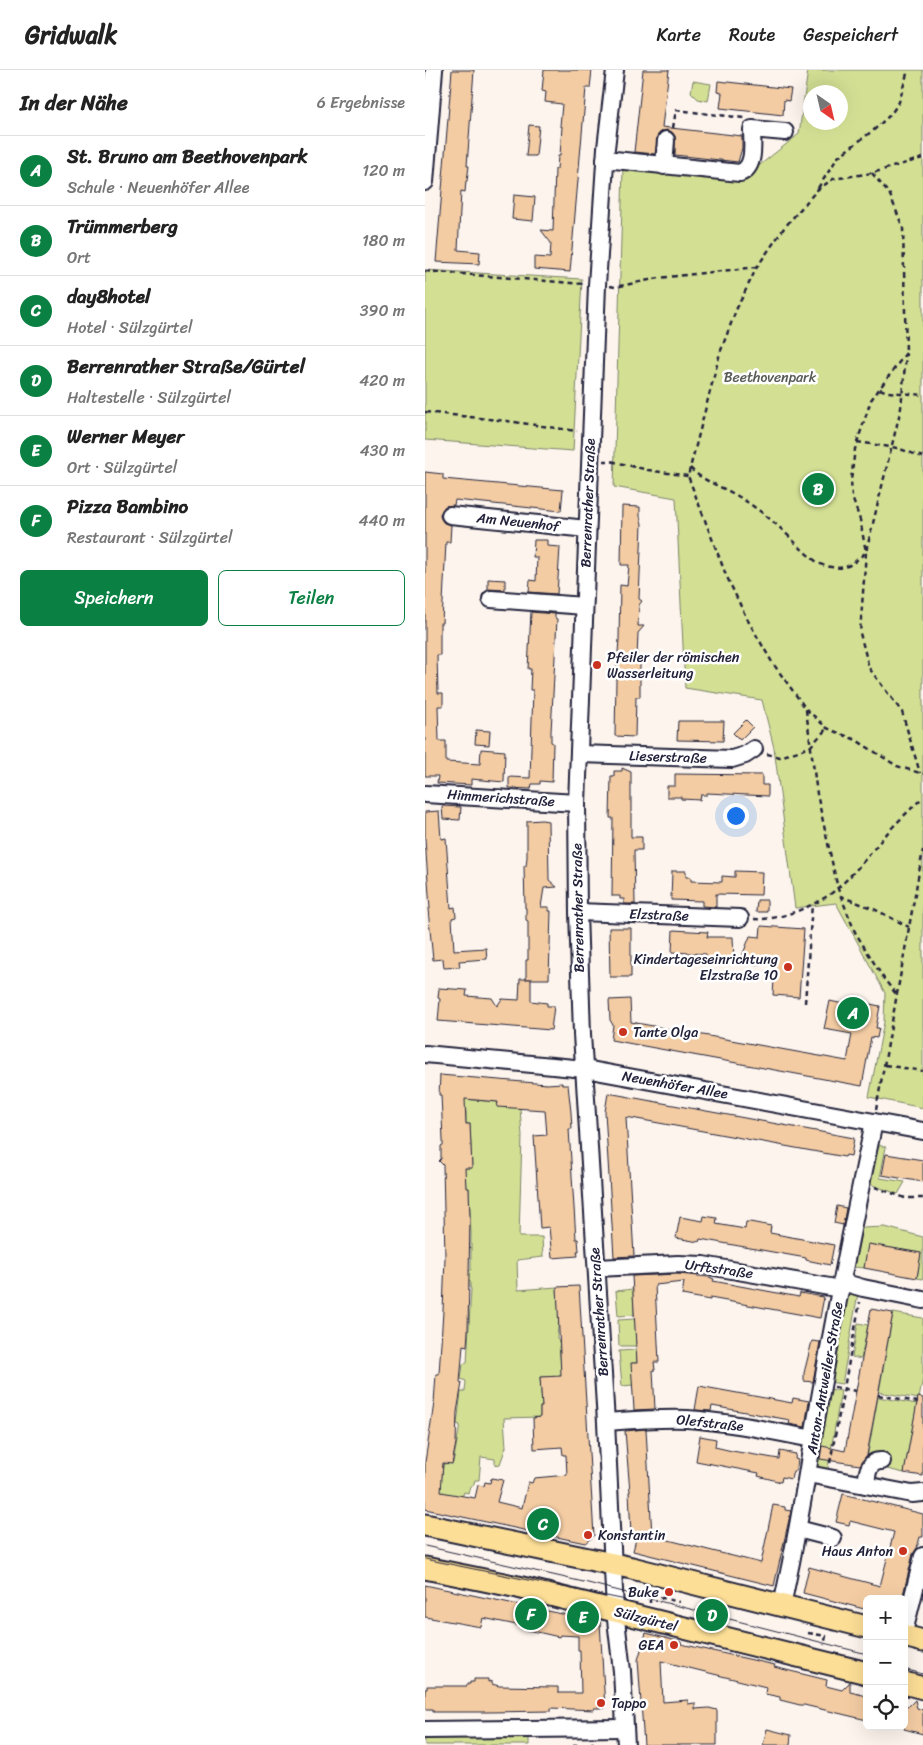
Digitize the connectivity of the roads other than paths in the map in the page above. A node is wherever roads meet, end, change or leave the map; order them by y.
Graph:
1 (434, 70) edge
2 (615, 70) edge
3 (785, 132) dead end
4 (670, 134) road end
5 (605, 158) junction
6 (664, 166) junction
7 (425, 182) edge
8 (450, 515) dead end
9 (587, 529) junction
10 (491, 599) dead end
11 (585, 606) junction
12 (754, 749) road end
13 (580, 754) junction
14 (425, 794) edge
15 (577, 803) junction
16 (578, 912) junction
17 (740, 918) road end
18 (425, 1054) edge
19 (585, 1069) junction
20 (874, 1122) junction
21 (923, 1131) edge
22 (597, 1268) junction
23 (842, 1285) junction
24 (923, 1300) edge
25 (606, 1422) junction
26 (813, 1439) junction
27 (883, 1461) dead end
28 (808, 1474) junction
29 (866, 1486) junction
30 (917, 1493) edge
31 (425, 1525) edge
32 (798, 1530) junction
33 (833, 1538) dead end
34 (922, 1563) edge
35 (613, 1564) junction
36 (425, 1568) edge
37 (782, 1606) junction
38 (615, 1611) junction
39 (908, 1617) edge
40 (863, 1626) edge
41 (908, 1637) edge
42 (923, 1641) edge
43 (863, 1672) edge
44 (908, 1684) edge
45 (923, 1688) edge
46 (625, 1728) junction
47 (425, 1730) edge
48 (626, 1745) edge

1 - 7 street
2 - 5 street, Berrenrather Straße
3 - 6 street
4 - 6 street
5 - 6 street
5 - 9 street, Berrenrather Straße
8 - 9 street, Am Neuenhof
9 - 11 street, Berrenrather Straße
10 - 11 street
11 - 13 street, Berrenrather Straße
12 - 13 street, Lieserstraße
13 - 15 street, Berrenrather Straße
14 - 15 street, Himmerichstraße
15 - 16 street, Berrenrather Straße
16 - 17 street, Elzstraße
16 - 19 street, Berrenrather Straße
18 - 19 street, Neuenhöfer Allee
19 - 20 street, Neuenhöfer Allee
19 - 22 street, Berrenrather Straße
20 - 21 street, Neuenhöfer Allee
20 - 23 street, Anton-Antweiler-Straße
22 - 23 street, Urftstraße
22 - 25 street, Berrenrather Straße
23 - 24 street, Anton-Antweiler-Straße
23 - 26 street, Anton-Antweiler-Straße
25 - 26 street, Olefstraße
25 - 35 street, Berrenrather Straße
26 - 28 street, Anton-Antweiler-Straße
27 - 29 street
28 - 29 street, Anton-Antweiler-Straße
28 - 32 street, Anton-Antweiler-Straße
29 - 30 street, Anton-Antweiler-Straße
31 - 35 main road
32 - 33 street
32 - 37 street, Anton-Antweiler-Straße
34 - 39 street
35 - 37 main road
35 - 38 street, Berrenrather Straße
36 - 38 main road, Sülzgürtel
37 - 40 main road
38 - 43 main road, Sülzgürtel
38 - 46 street, Berrenrather Straße
41 - 42 main road
44 - 45 main road
46 - 47 street
46 - 48 street, Berrenrather Straße

